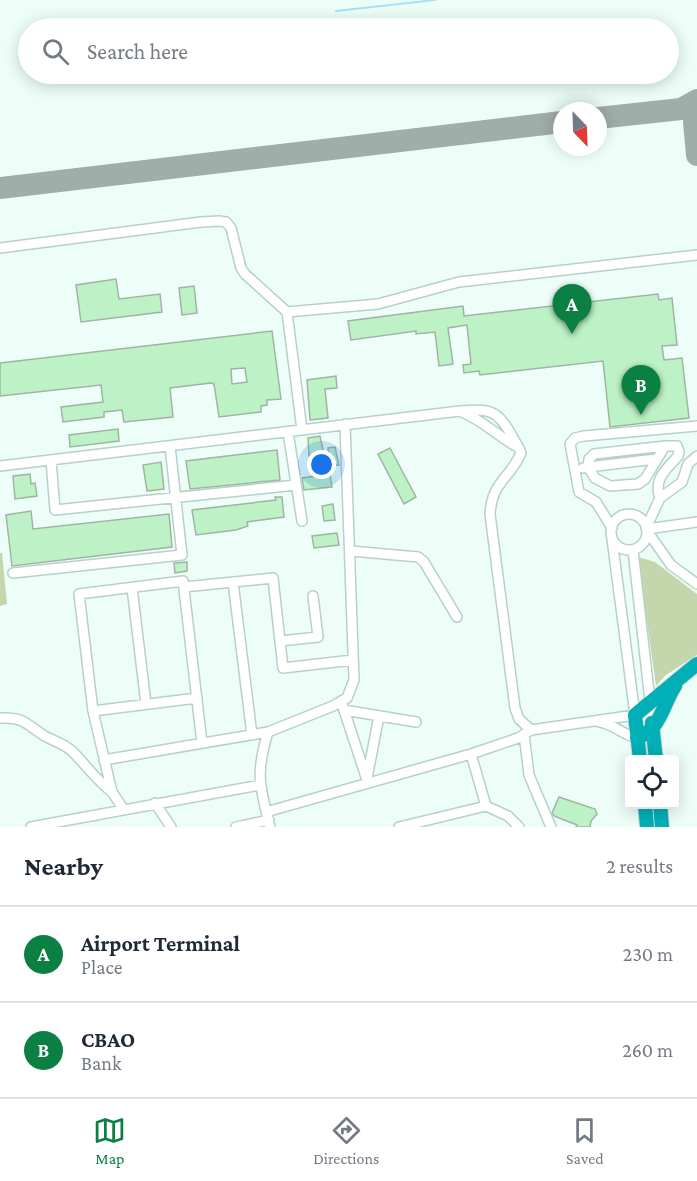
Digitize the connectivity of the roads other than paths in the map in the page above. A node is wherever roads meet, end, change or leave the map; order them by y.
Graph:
1 (0, 248) edge
2 (697, 255) edge
3 (287, 312) junction
4 (460, 411) junction
5 (345, 424) junction
6 (697, 426) edge
7 (302, 430) junction
8 (288, 432) junction
9 (170, 446) junction
10 (665, 446) junction
11 (519, 447) junction
12 (697, 456) edge
13 (656, 459) junction
14 (51, 460) junction
15 (0, 466) edge
16 (588, 467) junction
17 (574, 469) junction
18 (296, 484) junction
19 (176, 497) junction
20 (660, 498) junction
21 (302, 521) dead end
22 (697, 522) edge
23 (612, 528) junction
24 (647, 529) junction
25 (612, 539) junction
26 (633, 550) junction
27 (351, 551) junction
28 (14, 573) dead end
29 (232, 582) junction
30 (697, 584) edge
31 (184, 586) junction
32 (132, 588) junction
33 (313, 596) dead end
34 (457, 617) dead end
35 (280, 641) junction
36 (353, 660) junction
37 (697, 664) edge
38 (682, 674) junction
39 (197, 698) junction
40 (650, 701) junction
41 (146, 704) junction
42 (343, 706) junction
43 (93, 711) junction
44 (635, 715) junction
45 (379, 716) junction
46 (0, 718) edge
47 (594, 721) junction
48 (416, 722) dead end
49 (653, 730) junction
50 (268, 732) junction
51 (528, 732) junction
52 (252, 735) junction
53 (638, 738) junction
54 (202, 743) junction
55 (471, 754) junction
56 (640, 755) edge
57 (656, 755) edge
58 (104, 760) junction
59 (367, 781) junction
60 (260, 785) junction
61 (112, 792) junction
62 (155, 803) junction
63 (486, 806) junction
64 (645, 809) edge
65 (660, 809) edge
66 (124, 810) junction
67 (268, 820) edge
68 (71, 823) edge
69 (429, 824) edge
70 (31, 827) edge
71 (171, 827) edge
72 (236, 827) edge
73 (399, 827) edge
74 (519, 827) edge
75 (551, 827) edge
76 (647, 827) edge
77 (662, 827) edge

1 - 3 street
2 - 3 street
3 - 7 street
4 - 5 street
4 - 11 street
4 - 11 street
5 - 7 street
5 - 27 street
6 - 17 street
7 - 8 street
8 - 9 street
8 - 18 street
9 - 14 street
9 - 19 street
10 - 13 street
10 - 16 street
10 - 20 street
11 - 51 street
12 - 20 street
13 - 16 street
13 - 16 street
14 - 15 street
14 - 19 street
16 - 17 street
17 - 23 street
18 - 19 street
18 - 21 street
19 - 28 street
20 - 24 street
22 - 24 street
23 - 24 street
23 - 25 street
24 - 26 street
24 - 30 street
25 - 26 street
25 - 44 street
26 - 40 street
27 - 34 street
27 - 36 street
29 - 31 street
29 - 35 street
29 - 52 street
31 - 32 street
31 - 39 street
32 - 41 street
32 - 43 street
33 - 35 street
35 - 36 street
36 - 42 street
37 - 38 highway
38 - 40 highway
38 - 49 highway
39 - 41 street
39 - 54 street
40 - 44 highway
40 - 49 highway
41 - 43 street
42 - 45 street
42 - 50 street
42 - 59 street
43 - 58 street
44 - 47 street
44 - 53 highway
45 - 48 street
45 - 59 street
46 - 61 street
47 - 51 street
47 - 53 street
49 - 53 highway
49 - 57 highway
50 - 52 street
50 - 60 street
51 - 55 street
51 - 75 street
52 - 54 street
53 - 56 highway
54 - 58 street
55 - 59 street
55 - 63 street
58 - 61 street
59 - 67 street
60 - 62 street
60 - 67 street
61 - 66 street
62 - 66 street
62 - 71 street
63 - 69 street
63 - 74 street
64 - 76 highway
65 - 77 highway
66 - 68 street
67 - 72 street
68 - 70 street
69 - 73 street

